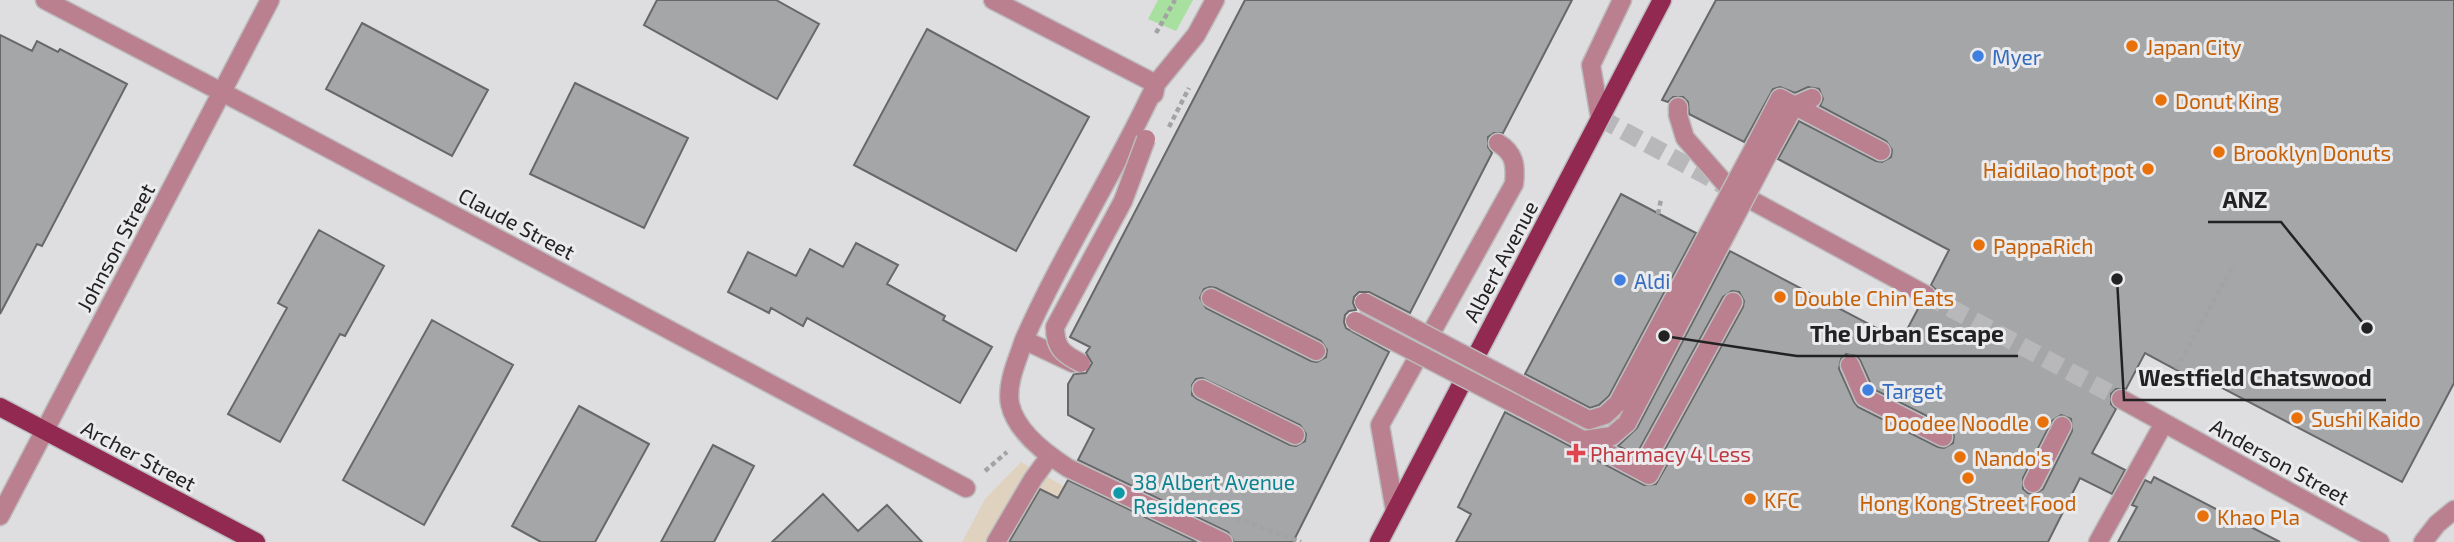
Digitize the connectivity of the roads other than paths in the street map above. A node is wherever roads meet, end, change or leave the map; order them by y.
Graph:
1 (45, 0) edge
2 (270, 0) edge
3 (993, 0) edge
4 (1215, 0) edge
5 (1622, 0) edge
6 (1662, 0) edge
7 (1156, 84) junction
8 (222, 92) junction
9 (1812, 98) dead end
10 (1787, 102) junction
11 (1678, 107) dead end
12 (1600, 118) junction
13 (1497, 143) dead end
14 (1761, 150) junction
15 (1881, 151) dead end
16 (1926, 295) tunnel mouth
17 (1211, 298) dead end
18 (1364, 302) dead end
19 (1733, 302) dead end
20 (1355, 321) dead end
21 (1024, 340) junction
22 (1316, 351) dead end
23 (1850, 365) dead end
24 (1202, 389) dead end
25 (2121, 399) tunnel mouth
26 (0, 407) edge
27 (2164, 423) junction
28 (2062, 426) dead end
29 (45, 432) junction
30 (1295, 435) dead end
31 (1943, 437) dead end
32 (1584, 440) junction
33 (1050, 456) junction
34 (2033, 483) dead end
35 (966, 488) road end
36 (2454, 510) edge
37 (1395, 511) junction
38 (0, 516) edge
39 (256, 542) edge
40 (996, 542) edge
41 (1223, 542) edge
42 (1378, 542) edge
43 (2098, 542) edge
44 (2380, 542) edge
45 (2423, 542) edge

1 - 8 street, Claude Street
2 - 8 street, Johnson Street
3 - 7 street
4 - 7 street
5 - 12 street
6 - 12 main road, Albert Avenue
7 - 21 street
7 - 21 street, bridge
8 - 29 street, Johnson Street
8 - 35 street, Claude Street
9 - 10 street
10 - 14 street
10 - 15 street
11 - 16 street
12 - 37 main road, Albert Avenue
13 - 37 street, bridge
14 - 18 street, bridge
14 - 32 street, bridge
17 - 22 street
19 - 32 street
20 - 32 street, bridge
21 - 33 street
23 - 31 street
24 - 30 street
25 - 27 street, Anderson Street
26 - 29 main road, Archer Street
27 - 43 street
27 - 44 street, Anderson Street
28 - 34 street
29 - 38 street, Johnson Street
29 - 39 main road, Archer Street
33 - 40 street
33 - 41 street
36 - 45 street
37 - 42 main road, Albert Avenue

